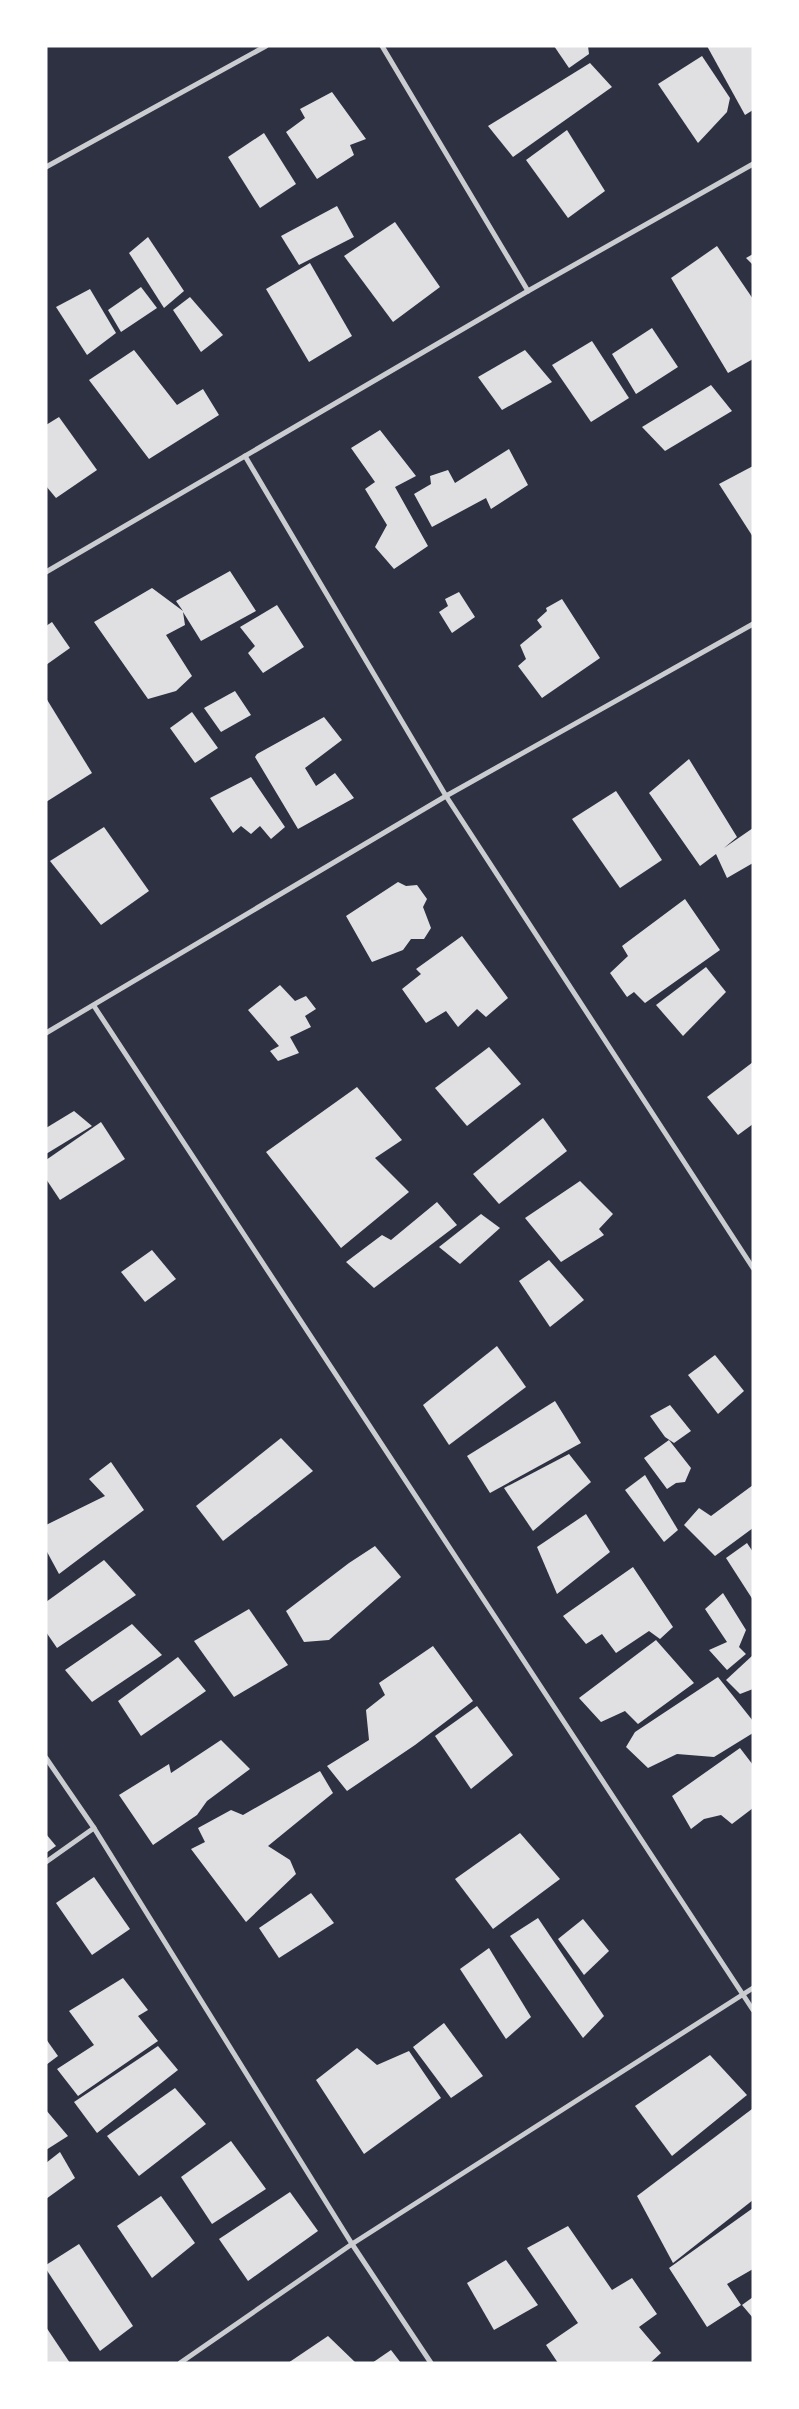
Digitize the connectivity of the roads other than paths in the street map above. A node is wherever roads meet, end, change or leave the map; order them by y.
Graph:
1 (266, 46) edge
2 (382, 46) edge
3 (753, 164) edge
4 (46, 167) edge
5 (528, 291) junction
6 (245, 456) junction
7 (46, 572) edge
8 (753, 624) edge
9 (446, 796) junction
10 (94, 1006) junction
11 (46, 1033) edge
12 (753, 1268) edge
13 (46, 1758) edge
14 (94, 1828) junction
15 (46, 1862) edge
16 (753, 1988) edge
17 (743, 1995) junction
18 (753, 2010) edge
19 (352, 2244) junction
20 (180, 2363) edge
21 (431, 2363) edge

1 - 4 street
2 - 5 street
3 - 5 street
5 - 6 street
6 - 7 street
6 - 9 street
8 - 9 street
9 - 10 street
9 - 12 street
10 - 11 street
10 - 17 street
13 - 14 street
14 - 15 street
14 - 19 street
16 - 17 street
17 - 18 street
17 - 19 street
19 - 20 street
19 - 21 street

